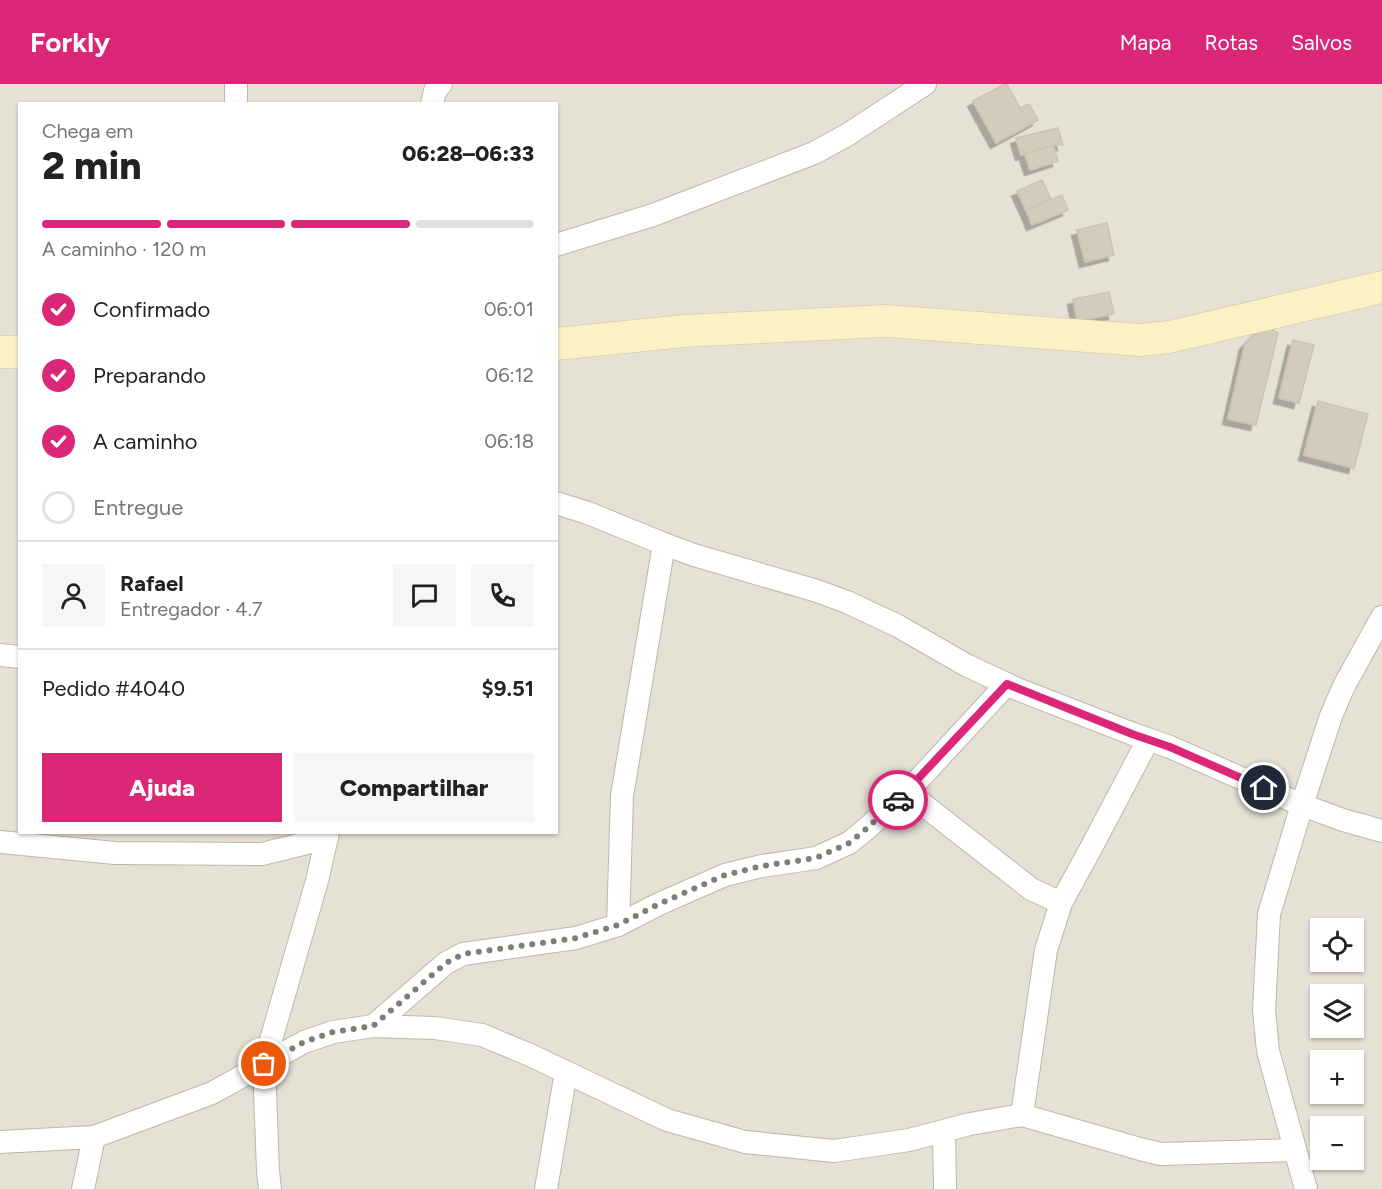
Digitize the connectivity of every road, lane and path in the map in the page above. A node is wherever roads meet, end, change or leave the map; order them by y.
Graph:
1 (236, 84) edge
2 (441, 84) edge
3 (926, 84) edge
4 (236, 102) edge
5 (432, 102) edge
6 (558, 244) edge
7 (1382, 287) edge
8 (558, 344) edge
9 (0, 352) edge
10 (18, 352) edge
11 (558, 504) edge
12 (664, 544) junction
13 (1382, 617) edge
14 (0, 655) edge
15 (18, 657) edge
16 (1007, 684) junction
17 (1148, 740) junction
18 (907, 792) junction
19 (1302, 805) junction
20 (1382, 831) edge
21 (327, 835) edge
22 (0, 842) edge
23 (1061, 903) junction
24 (618, 925) junction
25 (373, 1026) junction
26 (264, 1064) junction
27 (566, 1072) junction
28 (1022, 1115) junction
29 (944, 1131) junction
30 (94, 1137) junction
31 (0, 1142) edge
32 (1295, 1150) junction
33 (83, 1189) edge
34 (270, 1189) edge
35 (546, 1189) edge
36 (945, 1189) edge
37 (1306, 1189) edge

1 - 4 street
2 - 5 street
3 - 6 street
7 - 8 street
9 - 10 street
11 - 12 street
12 - 16 street
12 - 24 street
13 - 19 street
14 - 15 street
16 - 17 street
16 - 18 street
17 - 19 street
17 - 23 street
18 - 23 street
18 - 24 street
19 - 20 street
19 - 32 street
21 - 22 street
21 - 26 street
23 - 28 street
24 - 25 street
25 - 26 street
25 - 27 street
26 - 30 street
26 - 34 street
27 - 29 street
27 - 35 street
28 - 29 street
28 - 32 street
29 - 36 street
30 - 31 street
30 - 33 street
32 - 37 street

